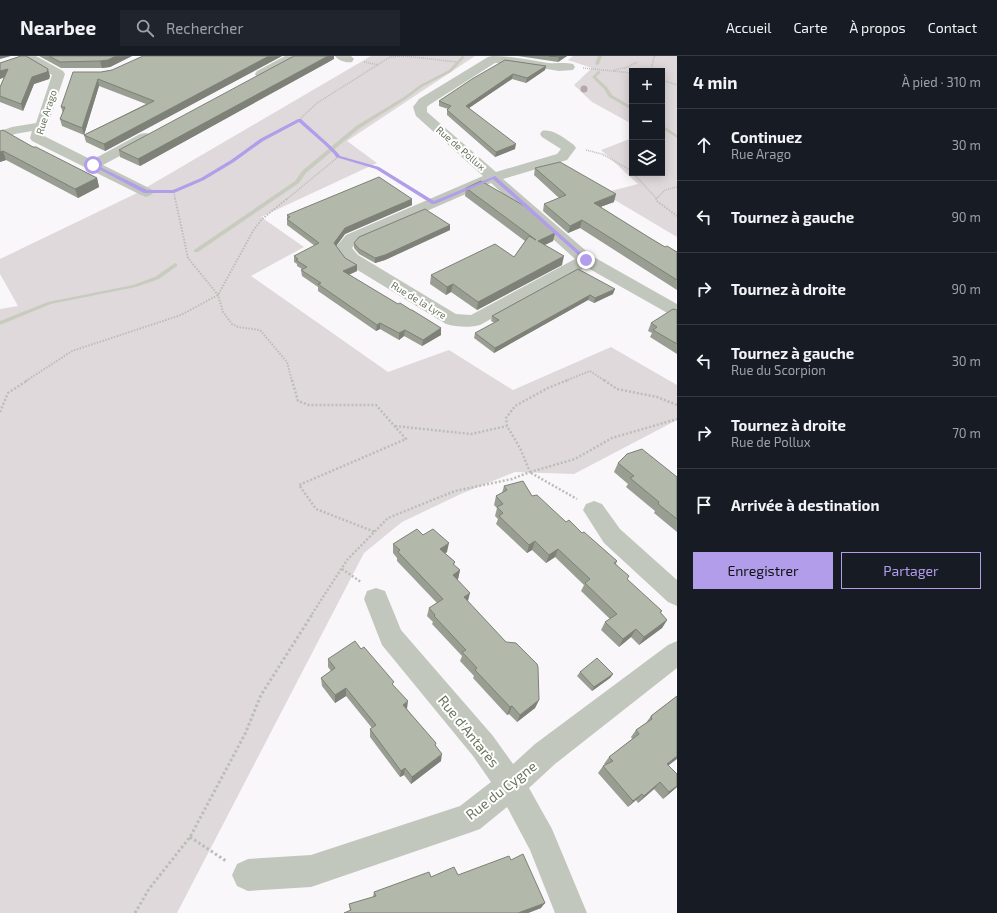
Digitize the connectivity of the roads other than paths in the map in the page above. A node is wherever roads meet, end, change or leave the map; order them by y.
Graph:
1 (28, 56) edge
2 (294, 56) edge
3 (14, 61) edge
4 (569, 67) road end
5 (59, 74) junction
6 (74, 74) edge
7 (252, 79) edge
8 (40, 126) junction
9 (155, 131) edge
10 (547, 134) dead end
11 (0, 136) edge
12 (93, 165) junction
13 (493, 177) junction
14 (146, 192) road end
15 (586, 260) junction
16 (677, 311) edge
17 (594, 510) road end
18 (677, 595) edge
19 (376, 599) dead end
20 (677, 653) edge
21 (511, 785) junction
22 (248, 875) road end
23 (571, 913) edge

1 - 3 street
1 - 5 street, Rue Arago
2 - 7 street
4 - 13 street, Rue de Pollux
5 - 6 street
5 - 8 street, Rue Arago
8 - 11 street
8 - 12 street, Rue Arago
9 - 12 street
10 - 13 street
12 - 14 street, Rue Arago
13 - 15 street, Rue de Pollux
13 - 15 street, Rue de la Lyre
15 - 16 street, Rue de Pollux
17 - 18 street
19 - 21 street, Rue d'Antarès
20 - 21 street, Rue du Cygne
21 - 22 street, Rue du Cygne
21 - 23 street, Rue d'Antarès

